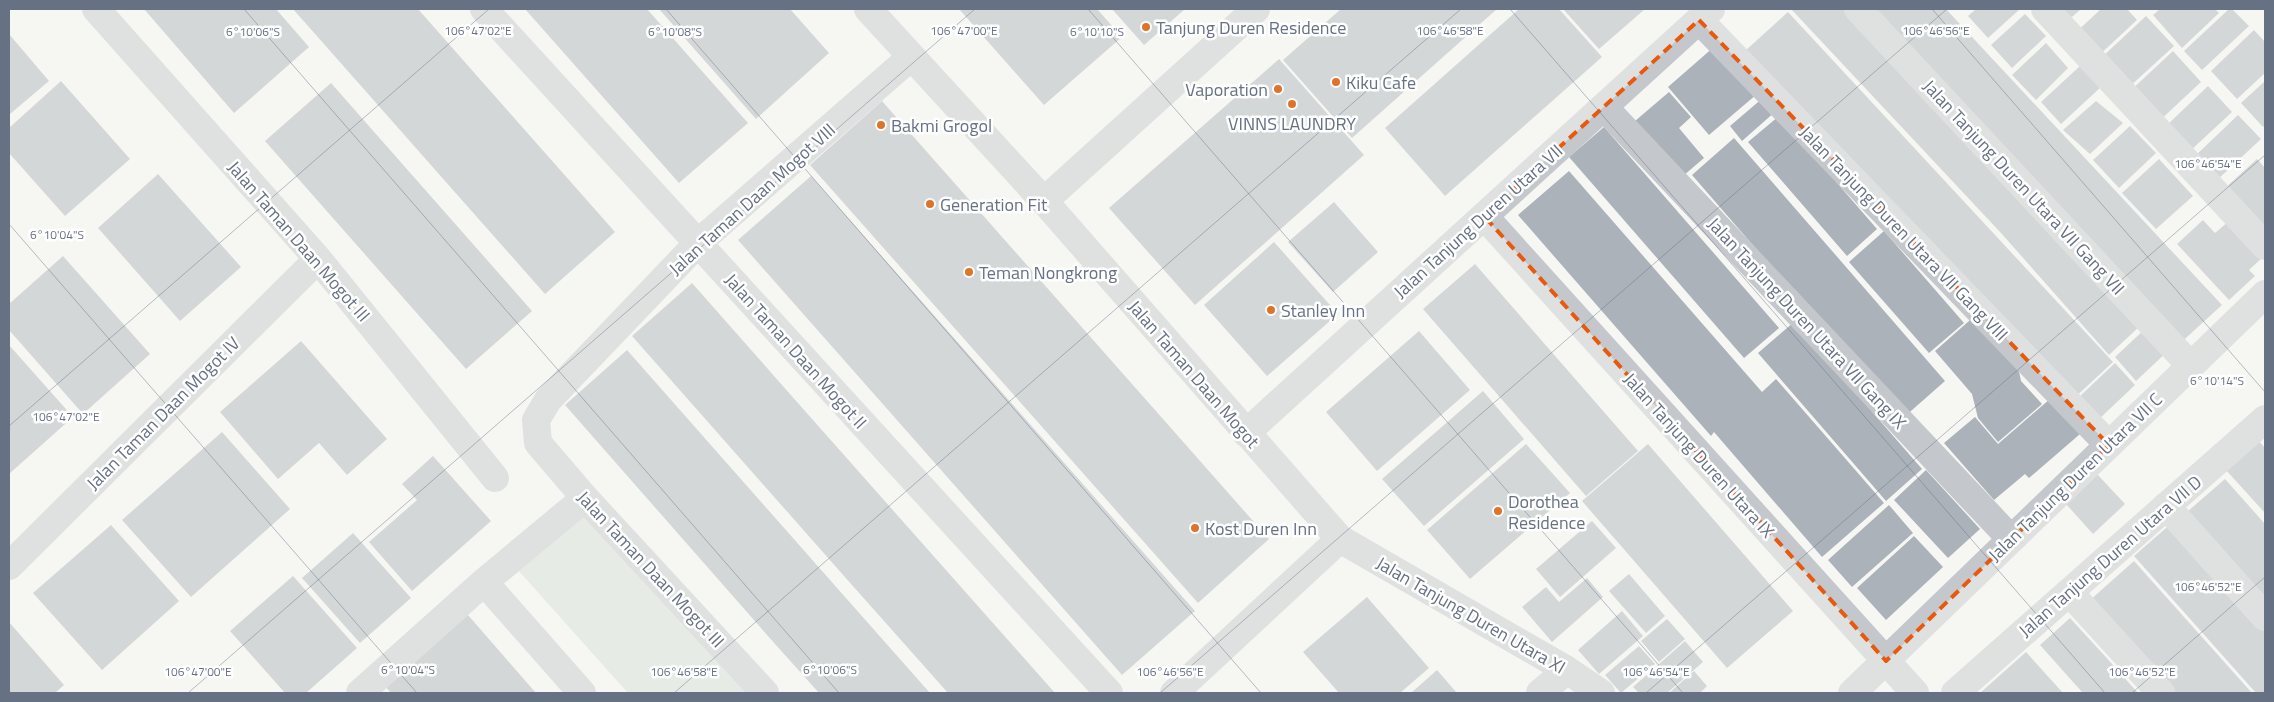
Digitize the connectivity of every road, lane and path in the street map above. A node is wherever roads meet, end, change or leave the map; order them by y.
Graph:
1 (96, 9) edge
2 (484, 9) edge
3 (868, 9) edge
4 (1256, 9) edge
5 (1858, 9) edge
6 (2044, 9) edge
7 (1705, 14) edge
8 (911, 57) junction
9 (1604, 107) junction
10 (1044, 201) junction
11 (1484, 216) junction
12 (699, 242) junction
13 (2265, 246) edge
14 (318, 259) junction
15 (2265, 294) edge
16 (2191, 366) junction
17 (2263, 425) edge
18 (1246, 433) junction
19 (538, 443) joint
20 (2109, 445) junction
21 (495, 478) dead end
22 (585, 498) junction
23 (2166, 506) junction
24 (1340, 539) junction
25 (2011, 540) junction
26 (9, 566) edge
27 (484, 582) junction
28 (2069, 592) junction
29 (2265, 617) edge
30 (1886, 661) junction
31 (1567, 670) junction
32 (360, 693) edge
33 (582, 693) edge
34 (766, 693) edge
35 (1108, 693) edge
36 (1174, 693) edge
37 (1540, 693) edge
38 (1601, 693) edge
39 (1852, 693) edge
40 (1915, 693) edge
41 (1954, 693) edge
42 (2161, 693) edge

1 - 14 street, Jalan Taman Daan Mogot III
2 - 12 street, Jalan Taman Daan Mogot II
3 - 8 street, Jalan Taman Daan Mogot
4 - 10 street
5 - 16 street, Jalan Tanjung Duren Utara VII Gang VII
6 - 13 street
7 - 9 street, Jalan Tanjung Duren Utara VII
7 - 20 street, Jalan Tanjung Duren Utara VII Gang VIII
8 - 10 street, Jalan Taman Daan Mogot
8 - 12 street, Jalan Taman Daan Mogot VIII
9 - 11 street, Jalan Tanjung Duren Utara VII
9 - 25 street, Jalan Tanjung Duren Utara VII Gang IX
10 - 18 street, Jalan Taman Daan Mogot
11 - 18 street, Jalan Tanjung Duren Utara VII
11 - 30 street, Jalan Tanjung Duren Utara IX
12 - 19 street, Jalan Taman Daan Mogot VIII
12 - 35 street, Jalan Taman Daan Mogot II
14 - 21 street, Jalan Taman Daan Mogot III
14 - 26 street, Jalan Taman Daan Mogot IV
15 - 16 street, Jalan Tanjung Duren Utara VII C
16 - 20 street, Jalan Tanjung Duren Utara VII C
17 - 23 street, Jalan Tanjung Duren Utara VII D
18 - 24 street, Jalan Taman Daan Mogot
19 - 22 street, Jalan Taman Daan Mogot III
20 - 25 street, Jalan Tanjung Duren Utara VII C
22 - 27 street
22 - 34 street, Jalan Taman Daan Mogot III
23 - 28 street, Jalan Tanjung Duren Utara VII D
23 - 29 street
24 - 31 street, Jalan Tanjung Duren Utara XI
24 - 36 street
25 - 30 street, Jalan Tanjung Duren Utara VII C
27 - 32 street
27 - 33 street
28 - 41 street, Jalan Tanjung Duren Utara VII D
28 - 42 street
30 - 39 street, Jalan Tanjung Duren Utara VII C
30 - 40 street, Jalan Tanjung Duren Utara IX
31 - 37 street
31 - 38 street, Jalan Tanjung Duren Utara XI

